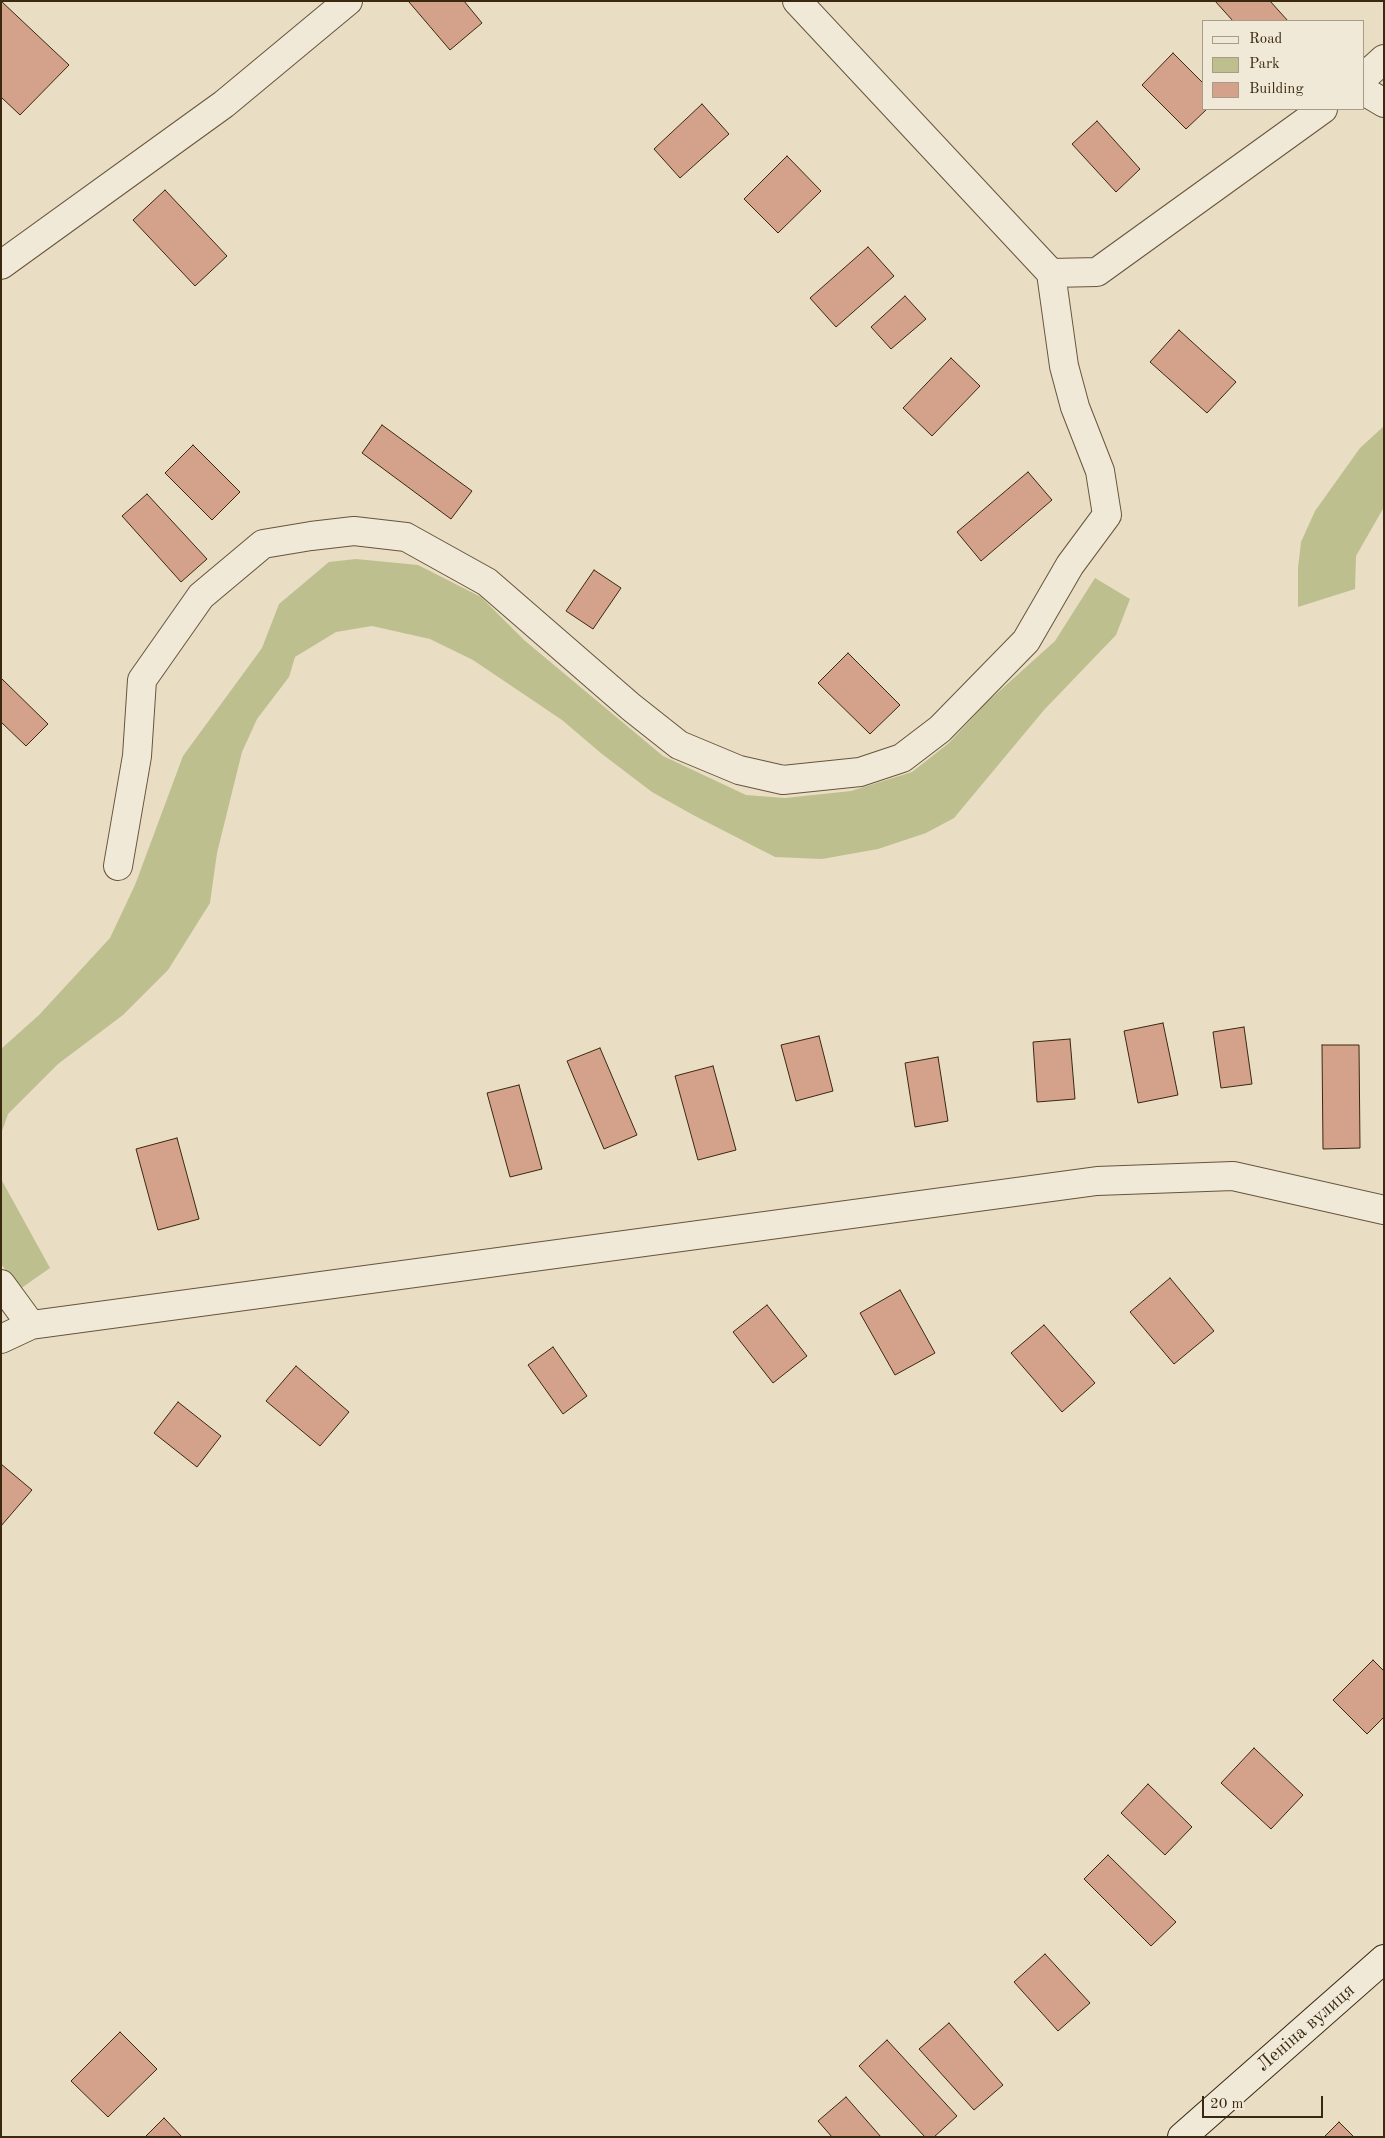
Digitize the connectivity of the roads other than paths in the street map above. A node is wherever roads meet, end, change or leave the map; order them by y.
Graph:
1 (348, 1) edge
2 (797, 1) edge
3 (1384, 58) edge
4 (1365, 76) edge
5 (1365, 92) edge
6 (1384, 103) edge
7 (1322, 110) edge
8 (1, 265) edge
9 (1051, 273) junction
10 (118, 866) dead end
11 (1384, 1210) edge
12 (1, 1284) edge
13 (31, 1325) junction
14 (1, 1339) edge
15 (1384, 1959) edge
16 (1182, 2137) edge

1 - 8 street
2 - 9 street
3 - 4 street
5 - 6 street
7 - 9 street
9 - 10 street
11 - 13 street
12 - 13 street
13 - 14 street
15 - 16 street, Леніна вулиця

